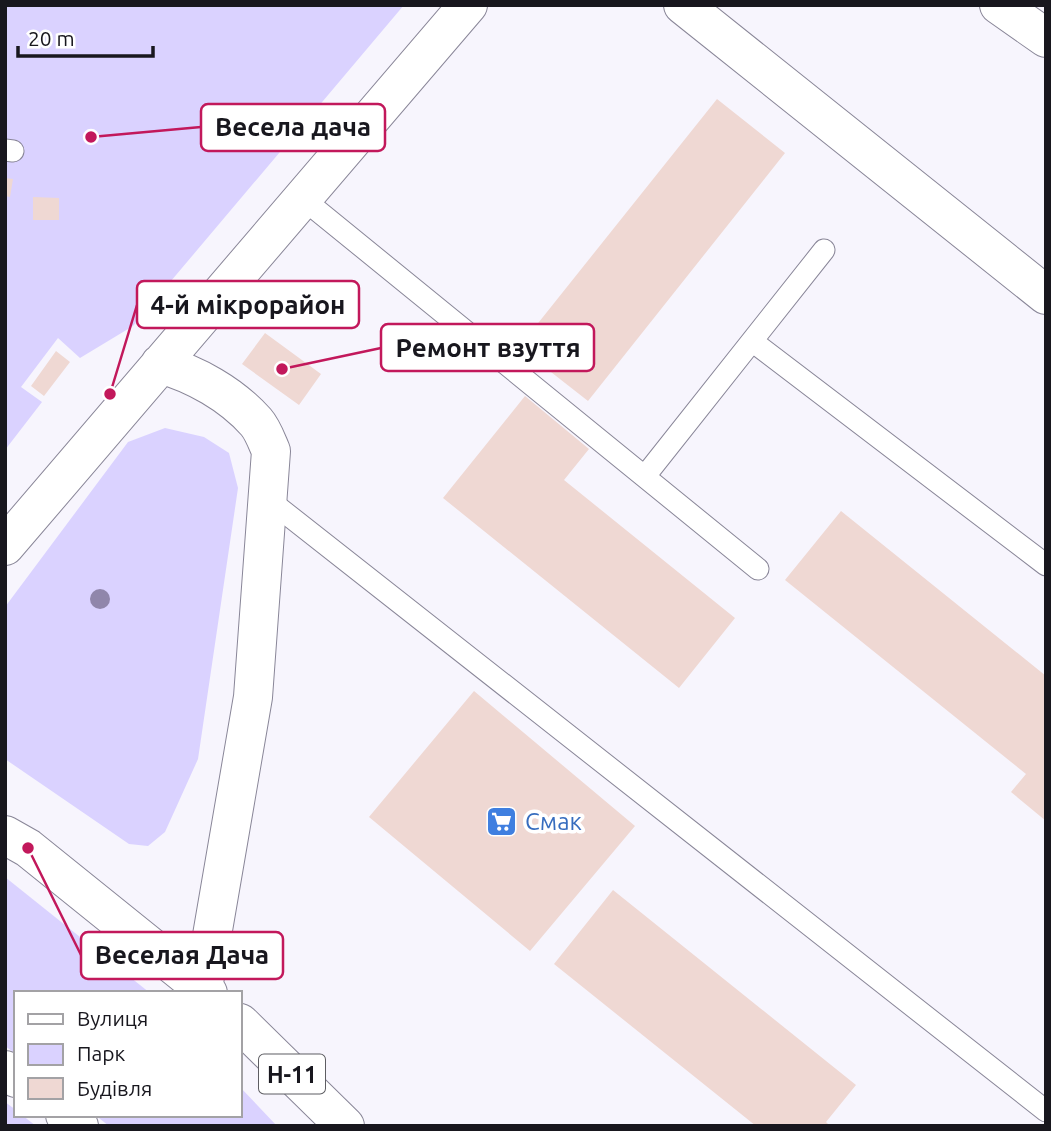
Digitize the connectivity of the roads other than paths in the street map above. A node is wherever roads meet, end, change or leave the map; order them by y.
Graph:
1 (468, 5) edge
2 (683, 5) edge
3 (999, 5) edge
4 (1046, 38) edge
5 (302, 198) junction
6 (824, 250) dead end
7 (1046, 295) edge
8 (752, 341) junction
9 (160, 364) junction
10 (645, 476) junction
11 (270, 500) junction
12 (5, 546) edge
13 (1046, 565) edge
14 (758, 569) dead end
15 (5, 835) edge
16 (206, 990) edge
17 (242, 1025) edge
18 (1046, 1111) edge
19 (345, 1126) edge

1 - 5 street
2 - 7 street
3 - 4 street
5 - 9 street
5 - 10 lane
6 - 8 lane
8 - 10 lane
8 - 13 lane
9 - 11 street
9 - 12 street
10 - 14 lane
11 - 16 street
11 - 18 lane
15 - 16 street
17 - 19 street, Н-11

